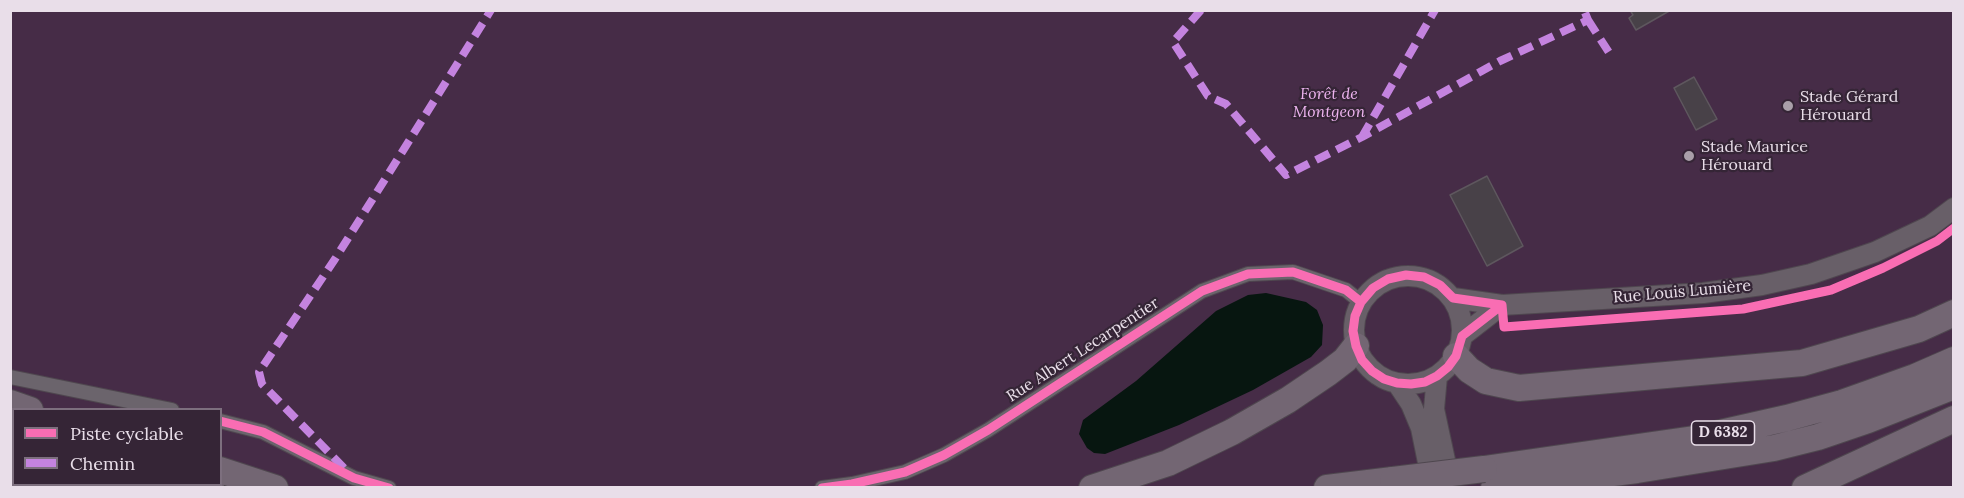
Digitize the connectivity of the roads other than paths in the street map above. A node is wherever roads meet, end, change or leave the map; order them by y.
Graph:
1 (1953, 208) edge
2 (1453, 298) junction
3 (1361, 302) junction
4 (1502, 305) junction
5 (1953, 313) edge
6 (1356, 346) junction
7 (1459, 346) junction
8 (1953, 360) edge
9 (1437, 376) junction
10 (10, 377) edge
11 (1397, 383) junction
12 (1953, 386) edge
13 (10, 403) edge
14 (24, 408) edge
15 (162, 408) edge
16 (1953, 419) edge
17 (222, 422) edge
18 (222, 471) edge
19 (1489, 478) edge
20 (275, 488) edge
21 (389, 488) edge
22 (822, 488) edge
23 (1092, 488) edge
24 (1327, 488) edge
25 (1433, 488) edge
26 (1451, 488) edge
27 (1805, 488) edge

1 - 4 main road, Rue Louis Lumière
2 - 3 main road
2 - 4 main road, Rue Louis Lumière
2 - 7 main road
3 - 6 main road
3 - 22 street, Rue Albert Lecarpentier
4 - 7 main road
5 - 7 highway
6 - 11 main road
6 - 23 highway
7 - 9 main road
8 - 19 highway, D 6382
9 - 11 main road
9 - 26 main road
10 - 15 street
11 - 25 main road
12 - 19 highway, D 6382
13 - 14 highway
16 - 27 highway
17 - 21 street
18 - 20 highway
19 - 24 highway, D 6382, bridge

